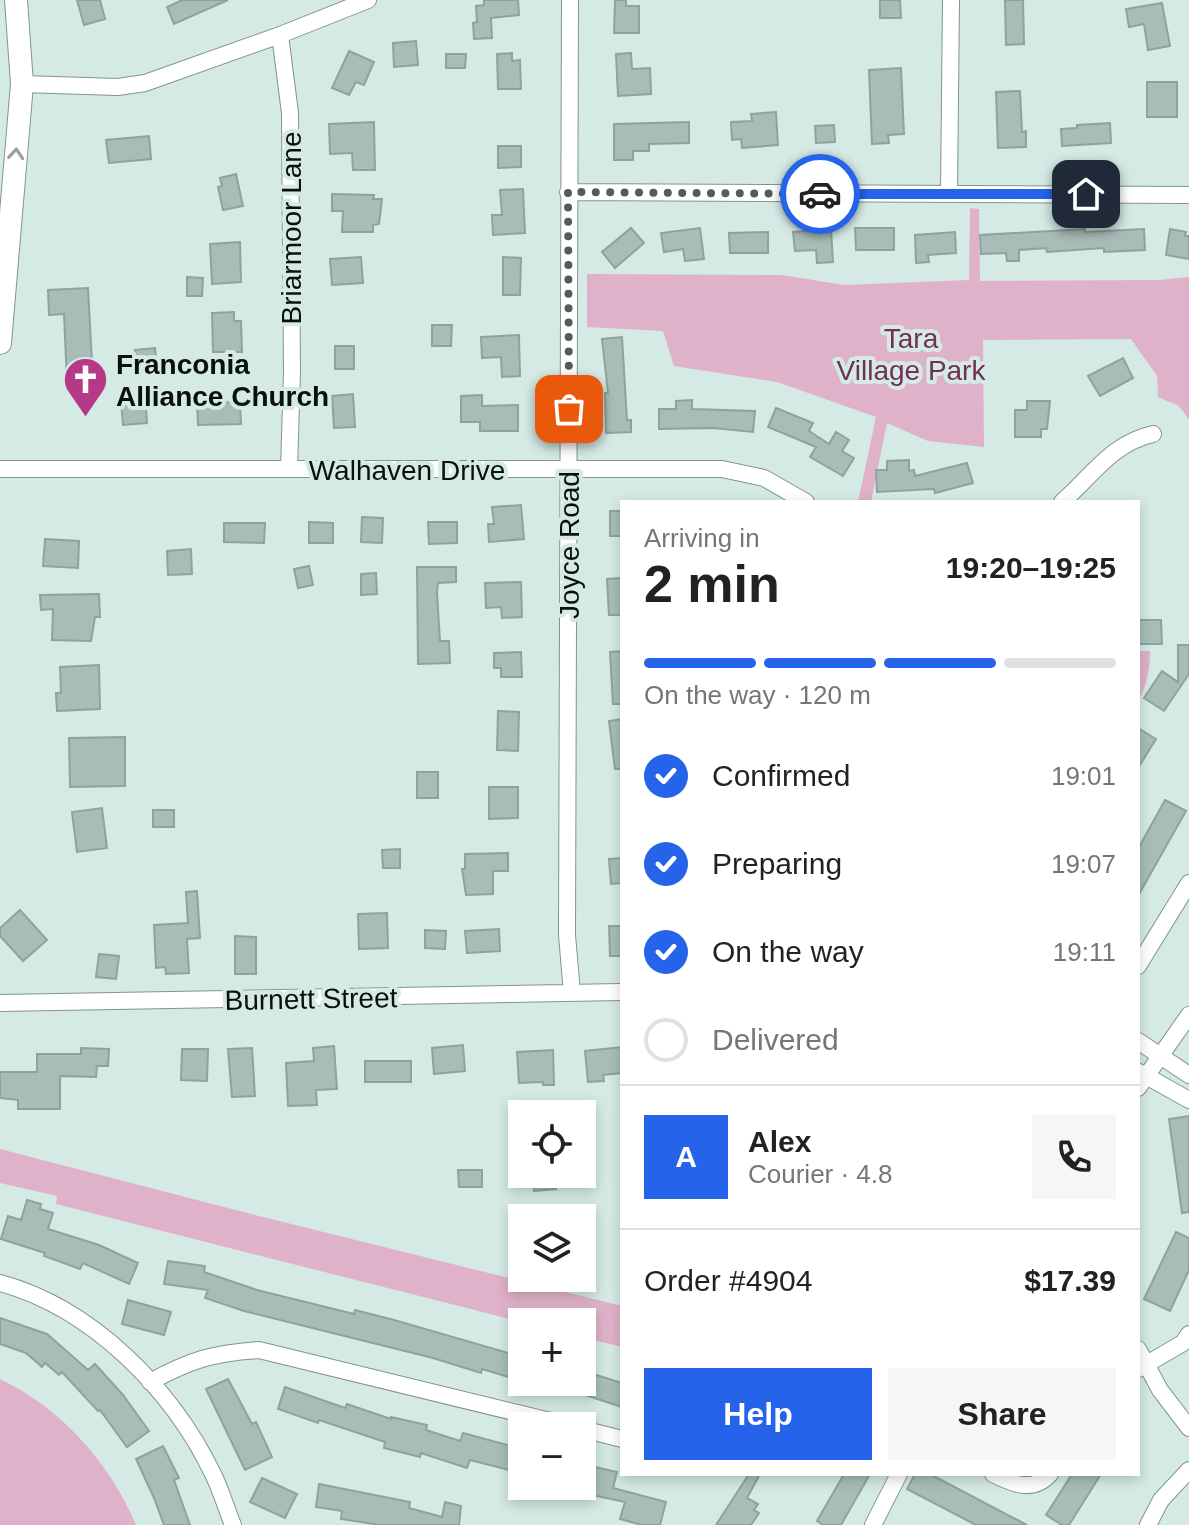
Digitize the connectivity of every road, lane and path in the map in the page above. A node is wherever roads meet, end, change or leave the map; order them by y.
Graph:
1 (16, 0) edge
2 (368, 0) edge
3 (570, 0) edge
4 (951, 0) edge
5 (280, 35) junction
6 (22, 84) junction
7 (568, 192) junction
8 (949, 194) junction
9 (1189, 195) edge
10 (0, 343) edge
11 (1153, 434) dead end
12 (0, 469) edge
13 (289, 469) junction
14 (570, 470) junction
15 (802, 500) edge
16 (1064, 500) edge
17 (1189, 883) edge
18 (1140, 963) edge
19 (620, 992) edge
20 (572, 993) junction
21 (0, 1003) edge
22 (1189, 1015) edge
23 (1140, 1042) edge
24 (1161, 1056) junction
25 (1189, 1075) edge
26 (1141, 1079) edge
27 (1189, 1100) edge
28 (0, 1283) edge
29 (1189, 1334) edge
30 (1141, 1361) edge
31 (150, 1382) junction
32 (514, 1412) edge
33 (1189, 1428) edge
34 (596, 1432) edge
35 (620, 1438) edge
36 (1189, 1470) edge
37 (898, 1476) edge
38 (998, 1476) edge
39 (1048, 1476) edge
40 (233, 1525) edge
41 (873, 1525) edge
42 (1148, 1525) edge

1 - 6 main road
2 - 5 street
3 - 7 street, Joyce Road
4 - 8 street
5 - 6 street
5 - 13 street, Briarmoor Lane
10 -> 6 main road
7 - 8 street
7 - 14 street, Joyce Road
8 - 9 street
11 - 16 street
12 - 13 street, Walhaven Drive
13 - 14 street, Walhaven Drive
14 - 15 street, Walhaven Drive
14 - 20 street, Joyce Road
17 - 18 street
19 - 20 street, Burnett Street
20 - 21 street, Burnett Street
22 - 24 street
23 - 24 street
24 - 25 street
24 - 26 street
26 - 27 street
28 - 31 street
29 - 30 street
30 - 33 street
31 - 32 street
31 - 40 street
34 - 35 street
36 - 42 street
37 - 41 street
38 - 39 street

